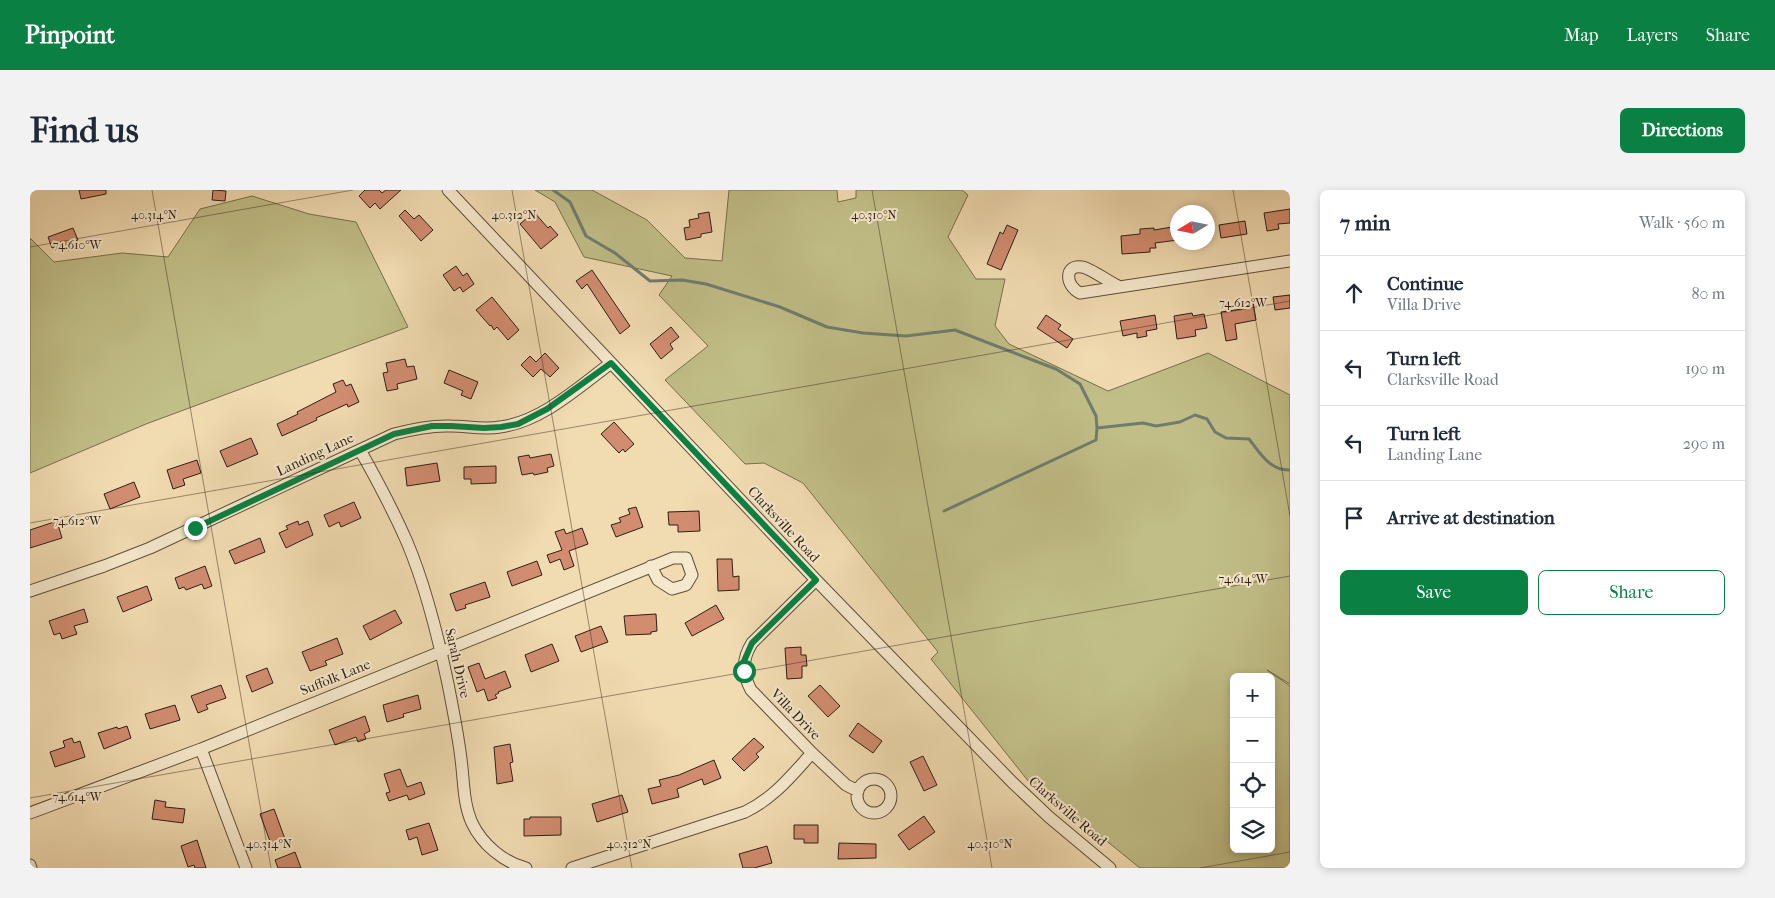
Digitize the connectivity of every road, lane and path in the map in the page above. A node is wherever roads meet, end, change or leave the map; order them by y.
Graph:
1 (448, 190) edge
2 (1290, 261) edge
3 (1118, 286) dead end
4 (611, 363) junction
5 (360, 450) junction
6 (651, 566) junction
7 (816, 580) junction
8 (30, 591) edge
9 (441, 650) junction
10 (201, 749) junction
11 (812, 753) junction
12 (858, 791) dead end
13 (30, 813) edge
14 (507, 865) edge
15 (246, 868) edge
16 (526, 868) edge
17 (572, 868) edge
18 (1110, 868) edge

1 - 4 street, Clarksville Road
2 - 3 street
4 - 5 street, Landing Lane
4 - 7 street, Clarksville Road
5 - 8 street, Landing Lane
5 - 9 street, Sarah Drive
6 - 6 street, Suffolk Lane
6 - 9 street, Suffolk Lane
7 - 11 street, Villa Drive
7 - 18 street, Clarksville Road
9 - 10 street, Suffolk Lane
9 - 14 street, Sarah Drive
10 - 13 street, Suffolk Lane
10 - 15 street
11 - 12 street, Villa Drive
11 - 17 street
14 - 16 street, Sarah Drive

